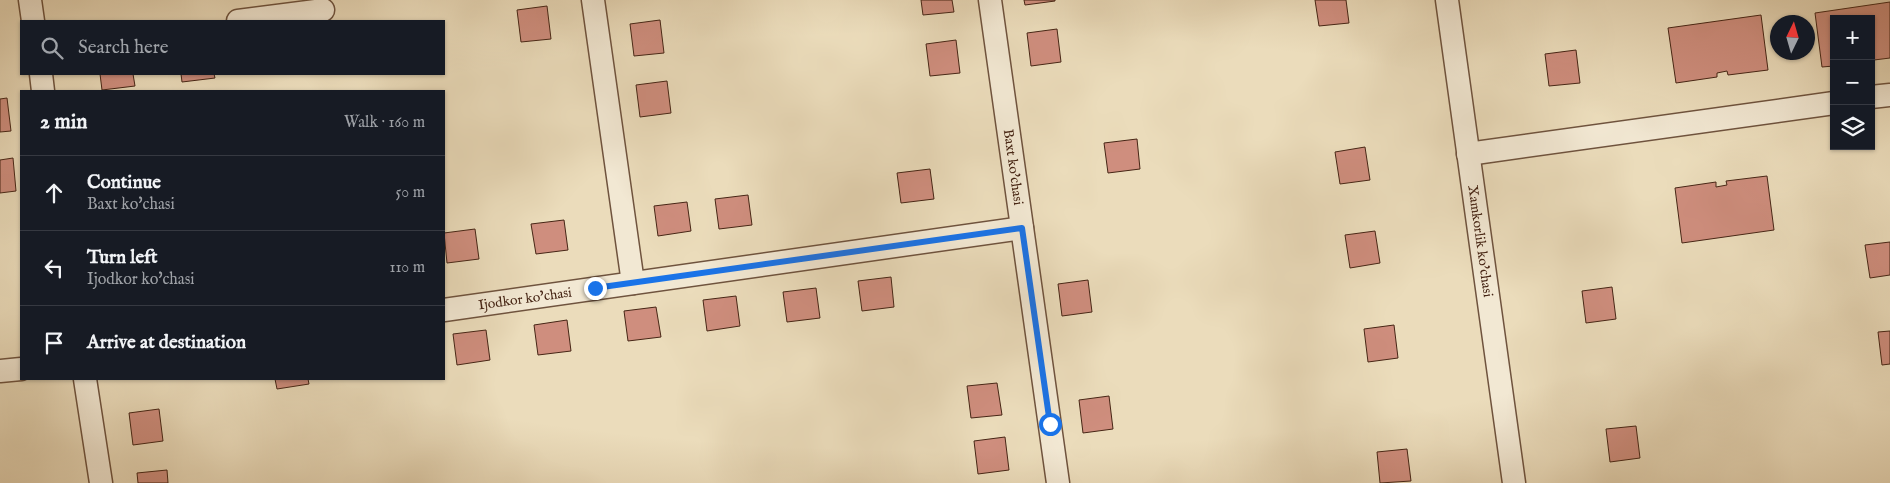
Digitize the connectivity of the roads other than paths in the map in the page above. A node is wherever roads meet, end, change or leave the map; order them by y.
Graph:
1 (30, 0) edge
2 (593, 0) edge
3 (990, 0) edge
4 (1447, 0) edge
5 (323, 10) dead end
6 (33, 20) edge
7 (246, 20) edge
8 (41, 75) edge
9 (43, 90) edge
10 (1890, 95) edge
11 (1875, 97) edge
12 (1830, 104) edge
13 (1468, 154) junction
14 (1022, 228) junction
15 (633, 283) junction
16 (445, 310) edge
17 (20, 369) edge
18 (0, 371) edge
19 (85, 380) edge
20 (101, 483) edge
21 (1058, 483) edge
22 (1514, 483) edge

1 - 6 street
2 - 15 street
3 - 14 street, Baxt ko'chasi
4 - 13 street, Xamkorlik ko'chasi
5 - 7 street
8 - 9 street
10 - 11 street
12 - 13 street
13 - 22 street, Xamkorlik ko'chasi
14 - 15 street, Ijodkor ko'chasi
14 - 21 street, Baxt ko'chasi
15 - 16 street, Ijodkor ko'chasi
17 - 18 street
19 - 20 street

